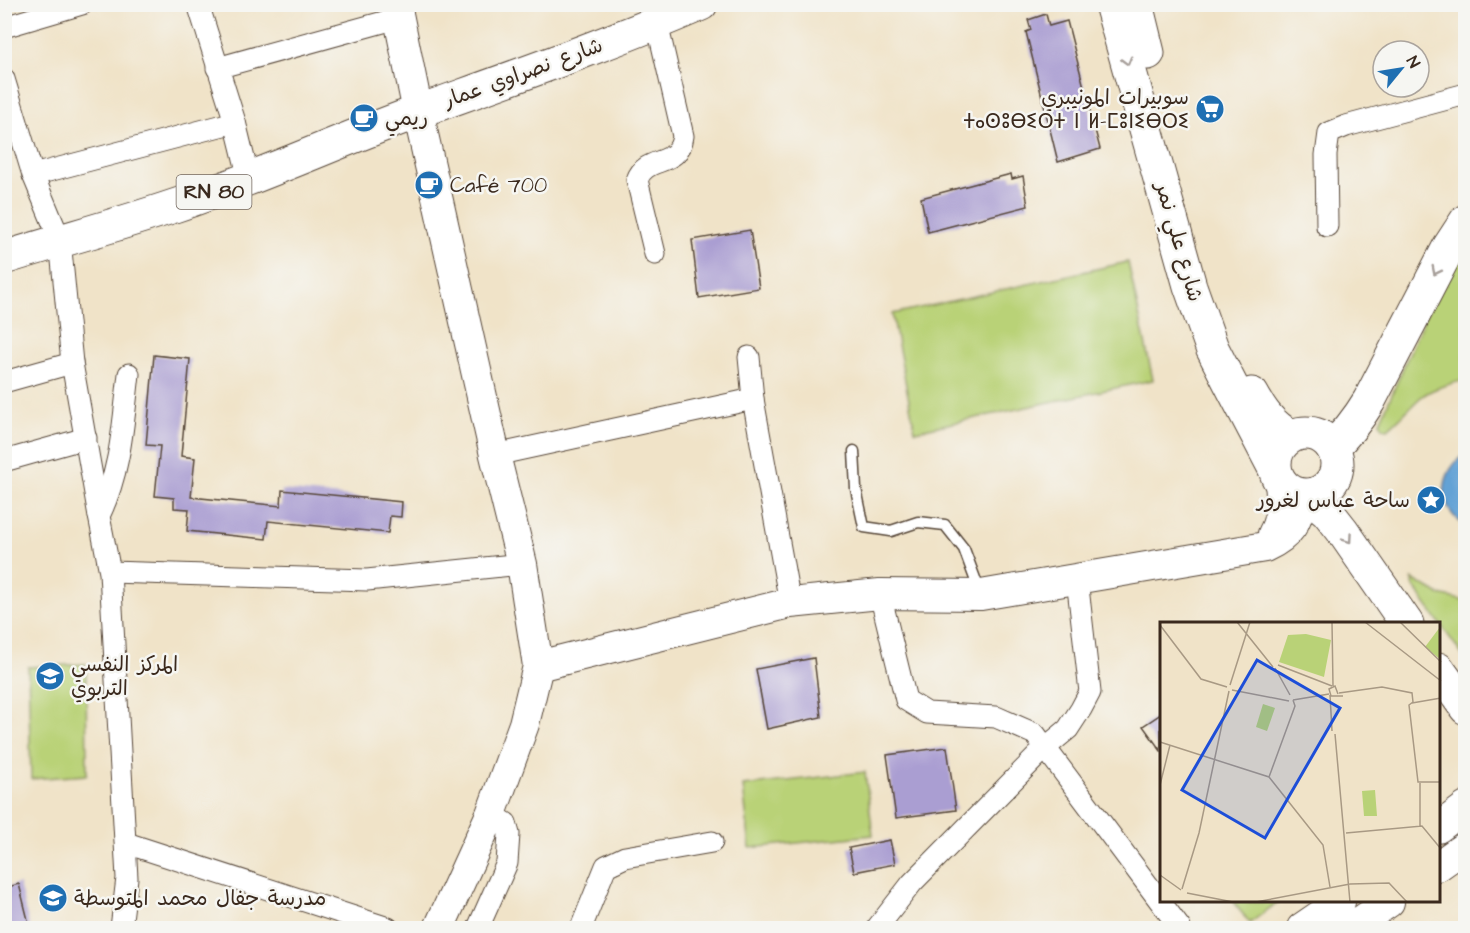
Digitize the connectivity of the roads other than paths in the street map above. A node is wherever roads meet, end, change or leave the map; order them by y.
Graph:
1 (82, 4) edge
2 (198, 4) edge
3 (701, 4) edge
4 (1112, 4) edge
5 (1136, 4) edge
6 (397, 11) edge
7 (657, 23) junction
8 (4, 27) edge
9 (217, 68) junction
10 (4, 79) edge
11 (1466, 94) edge
12 (418, 112) junction
13 (235, 122) junction
14 (33, 175) junction
15 (249, 179) junction
16 (1466, 221) edge
17 (1327, 226) dead end
18 (60, 240) junction
19 (655, 254) dead end
20 (4, 258) edge
21 (749, 357) dead end
22 (72, 363) junction
23 (129, 374) dead end
24 (4, 381) edge
25 (753, 399) junction
26 (1290, 436) junction
27 (86, 438) junction
28 (1332, 447) junction
29 (854, 452) dead end
30 (495, 455) junction
31 (4, 461) edge
32 (1292, 486) junction
33 (99, 516) junction
34 (522, 564) junction
35 (110, 572) junction
36 (1077, 579) junction
37 (880, 594) junction
38 (981, 595) junction
39 (790, 603) junction
40 (1406, 622) edge
41 (538, 666) junction
42 (1440, 672) edge
43 (1466, 708) edge
44 (1045, 748) junction
45 (1466, 807) edge
46 (490, 814) junction
47 (1440, 826) edge
48 (712, 842) dead end
49 (126, 843) junction
50 (1466, 846) edge
51 (1440, 865) edge
52 (1160, 901) edge
53 (1161, 903) edge
54 (1340, 903) edge
55 (1388, 903) edge
56 (121, 928) edge
57 (388, 928) edge
58 (439, 928) edge
59 (478, 928) edge
60 (581, 928) edge
61 (877, 928) edge
62 (1180, 928) edge
63 (1302, 928) edge
64 (1351, 928) edge

1 - 8 street
2 - 9 street
3 - 7 main road, شارع نصراوي عمار / RN 80
4 -> 32 main road, شارع علي نمر
5 - 26 main road, شارع علي نمر
6 - 9 street
6 - 12 main road
7 - 12 main road, شارع نصراوي عمار / RN 80
7 - 19 street
9 - 13 street
10 - 14 street
11 - 17 street
12 - 15 main road, شارع نصراوي عمار / RN 80
12 - 30 main road
13 - 14 street
13 - 15 street
14 - 18 street
15 - 18 main road, شارع نصراوي عمار / RN 80
16 -> 28 main road
18 - 20 main road, شارع نصراوي عمار / RN 80
18 - 22 street
21 - 25 street
22 - 24 street
22 - 27 street
23 - 33 street
25 - 30 street
25 - 39 street
26 - 28 main road
26 - 32 main road
27 - 31 street
27 - 33 street
28 - 32 main road
29 - 38 lane
30 - 34 main road
32 - 36 main road
32 -> 40 main road, شارع علي نمر
33 - 35 street
34 - 35 street
34 - 41 main road
35 - 49 street
36 - 38 main road
36 - 44 street
37 - 38 main road
37 - 39 main road
37 - 44 street
39 - 41 main road
41 - 46 main road
42 - 43 main road
44 - 52 street
44 - 61 street
45 - 47 main road
46 - 58 main road
46 - 59 street
48 - 60 street
49 - 56 street
49 - 57 street
50 - 51 main road
53 - 62 street
54 - 63 main road
55 - 64 main road

